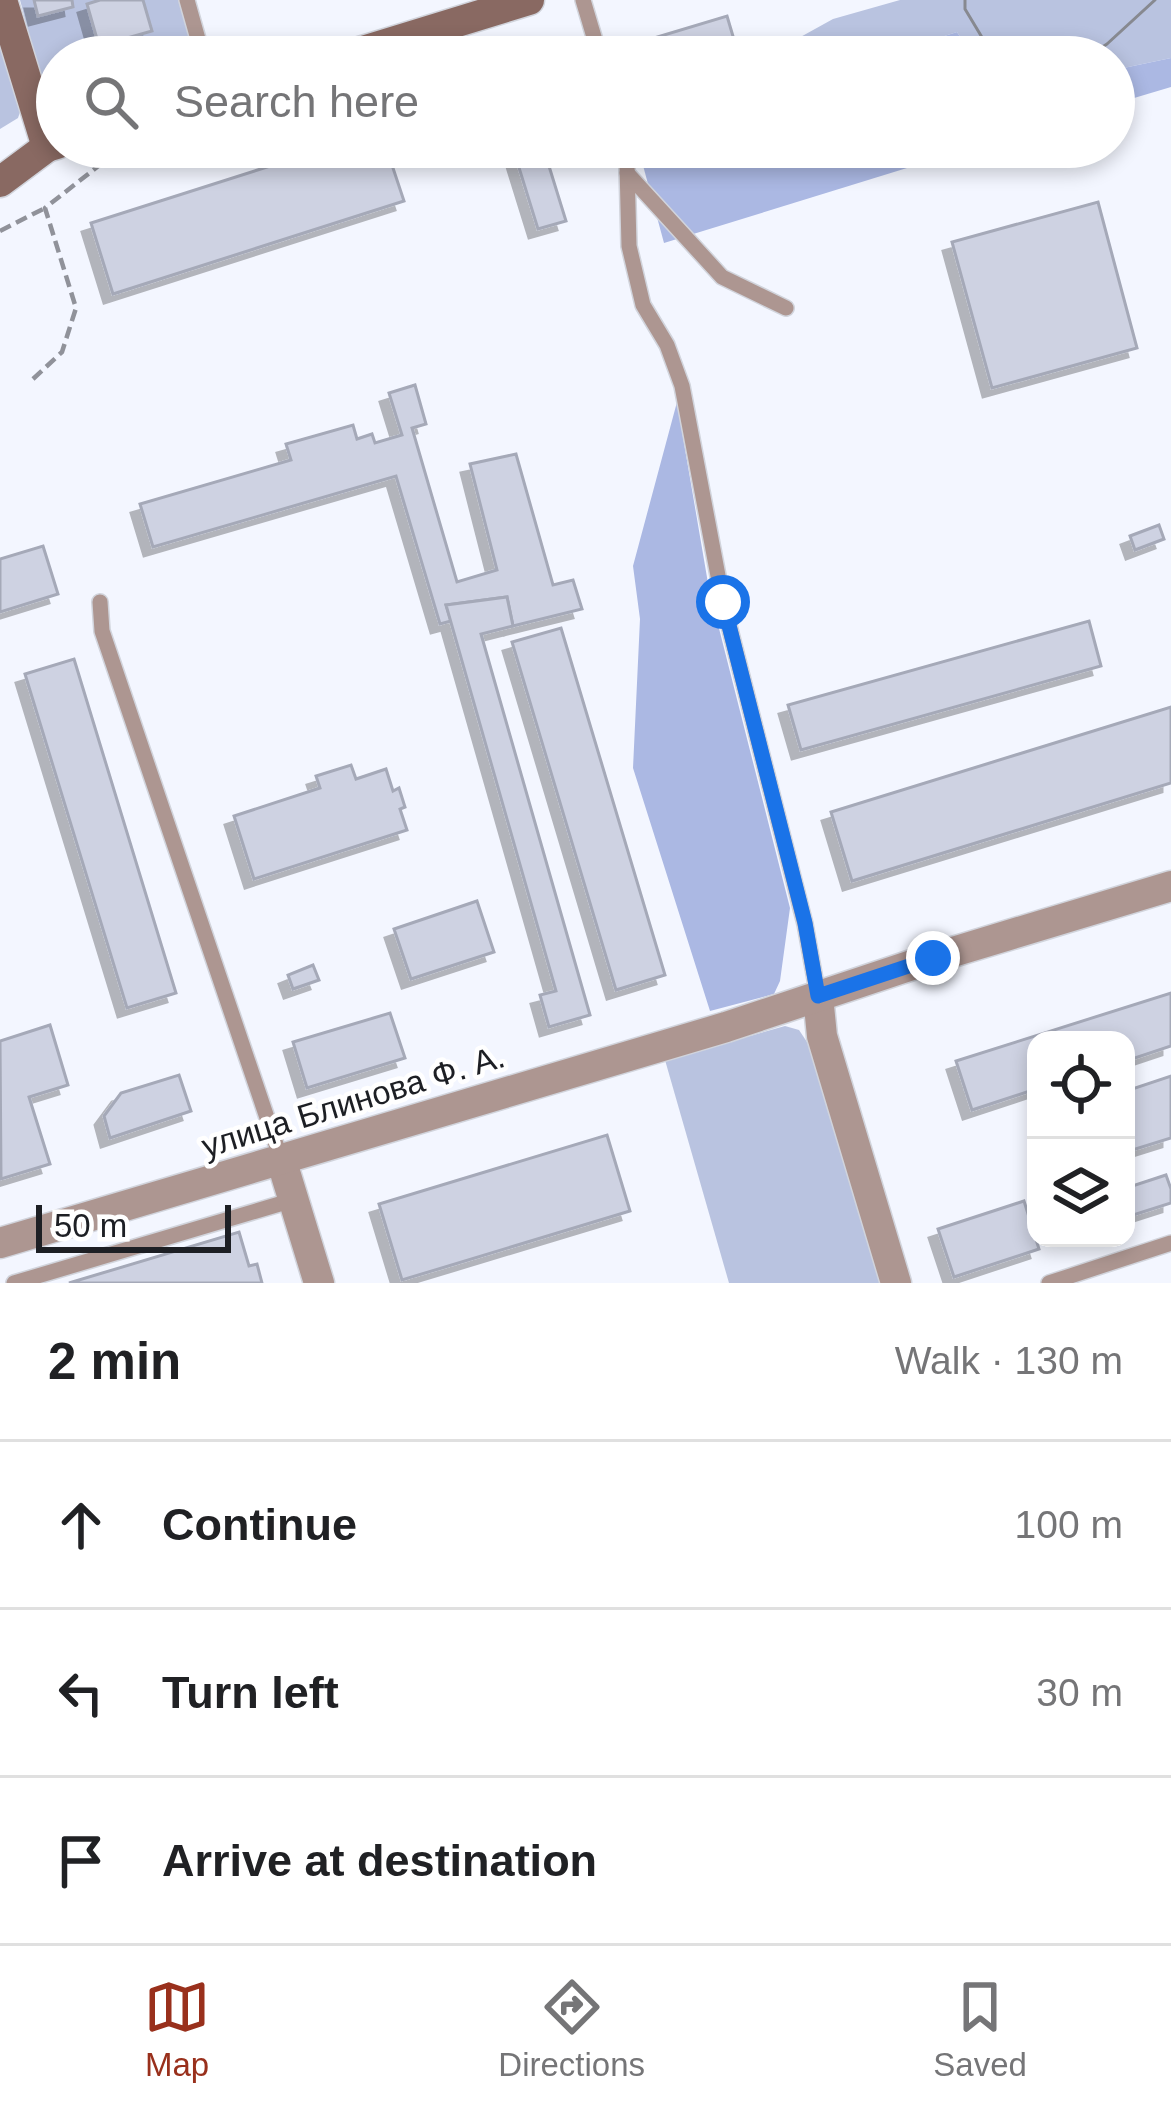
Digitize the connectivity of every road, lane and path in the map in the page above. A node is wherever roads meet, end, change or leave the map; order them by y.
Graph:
1 (2, 0) edge
2 (187, 0) edge
3 (529, 0) edge
4 (583, 0) edge
5 (197, 36) edge
6 (412, 36) edge
7 (594, 36) edge
8 (36, 99) edge
9 (36, 156) edge
10 (96, 168) edge
11 (626, 168) edge
12 (627, 172) junction
13 (0, 182) edge
14 (45, 208) junction
15 (0, 230) edge
16 (786, 308) dead end
17 (33, 379) dead end
18 (100, 602) dead end
19 (1171, 886) edge
20 (818, 996) junction
21 (281, 1160) junction
22 (292, 1200) junction
23 (0, 1243) edge
24 (1171, 1243) edge
25 (14, 1283) edge
26 (319, 1283) edge
27 (896, 1283) edge
28 (1048, 1283) edge

1 - 8 main road
2 - 5 lane
3 - 6 main road
4 - 7 lane
9 - 13 main road
10 - 14 path
11 - 12 lane
12 - 16 lane
12 - 20 lane
14 - 15 path
14 - 17 path
18 - 21 lane
19 - 20 street, улица Блинова Ф. А.
20 - 21 street, улица Блинова Ф. А.
20 - 27 street
21 - 22 street
21 - 23 street, улица Блинова Ф. А.
22 - 25 lane
22 - 26 street
24 - 28 lane

